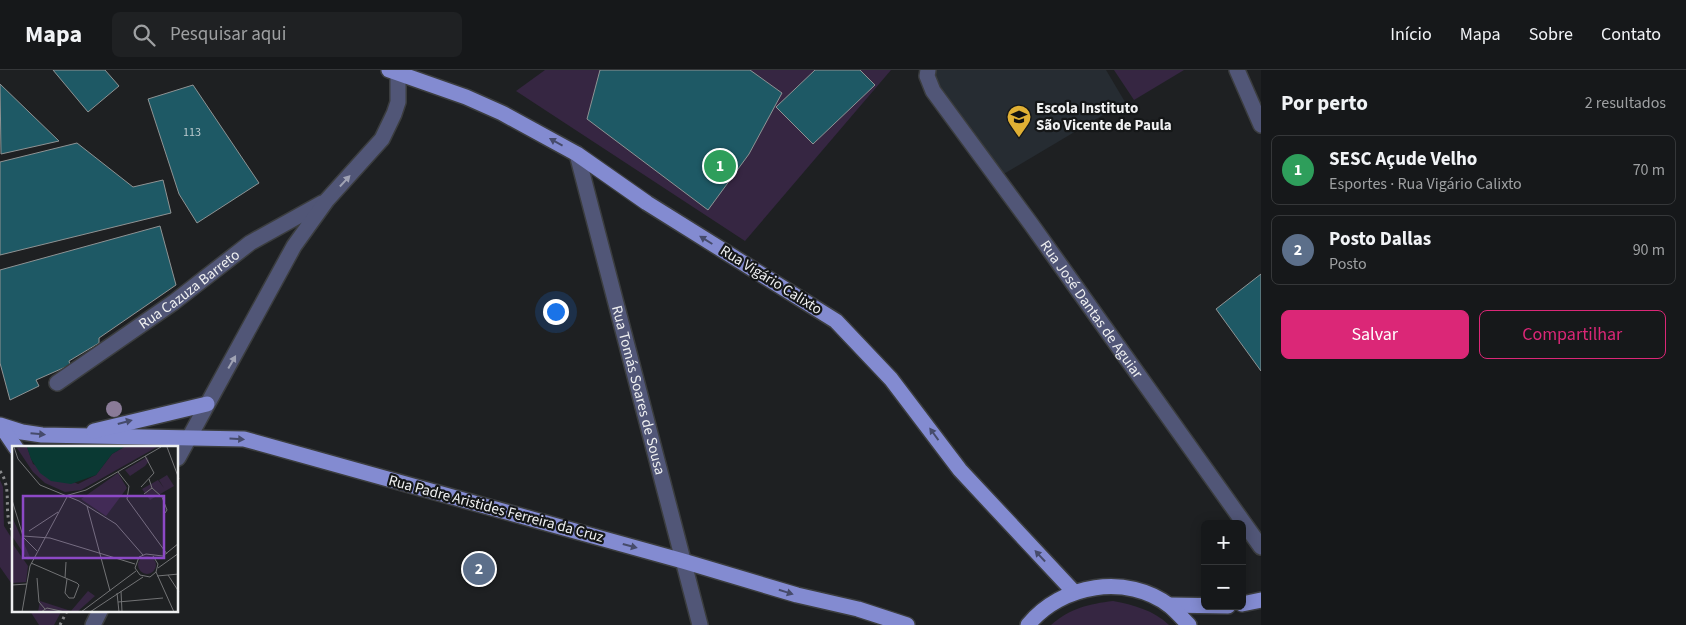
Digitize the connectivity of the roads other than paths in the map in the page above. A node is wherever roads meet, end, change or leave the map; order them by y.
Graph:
1 (928, 70) edge
2 (1237, 70) edge
3 (393, 72) edge
4 (1261, 125) edge
5 (577, 154) junction
6 (327, 200) junction
7 (56, 383) dead end
8 (207, 404) junction
9 (0, 426) edge
10 (78, 435) junction
11 (188, 438) junction
12 (15, 446) edge
13 (179, 456) edge
14 (1261, 548) edge
15 (683, 561) junction
16 (1074, 592) junction
17 (1261, 600) edge
18 (1246, 603) edge
19 (1169, 605) junction
20 (1201, 606) edge
21 (100, 612) edge
22 (93, 625) edge
23 (700, 625) edge
24 (907, 625) edge
25 (1028, 625) edge
26 (1189, 625) edge

1 - 14 street, Rua José Dantas de Aguiar
2 - 4 street
5 -> 3 main road, Rua Vigário Calixto
6 -> 3 street, Rua Cazuza Barreto
5 - 15 street, Rua Tomás Soares de Sousa
16 -> 5 main road, Rua Vigário Calixto
6 - 7 street, Rua Cazuza Barreto
8 -> 6 street, Rua Cazuza Barreto
10 -> 8 main road
8 - 11 street, Rua Cazuza Barreto
9 -> 10 main road
9 - 12 main road
10 - 11 main road, Rua Padre Aristides Ferreira da Cruz
11 - 13 street, Rua Cazuza Barreto
11 -> 15 main road, Rua Padre Aristides Ferreira da Cruz
15 - 23 street, Rua Tomás Soares de Sousa
15 -> 24 main road, Rua Padre Aristides Ferreira da Cruz
16 - 19 main road
16 - 25 main road
17 - 18 main road
19 - 20 main road
19 - 26 main road
21 - 22 street

